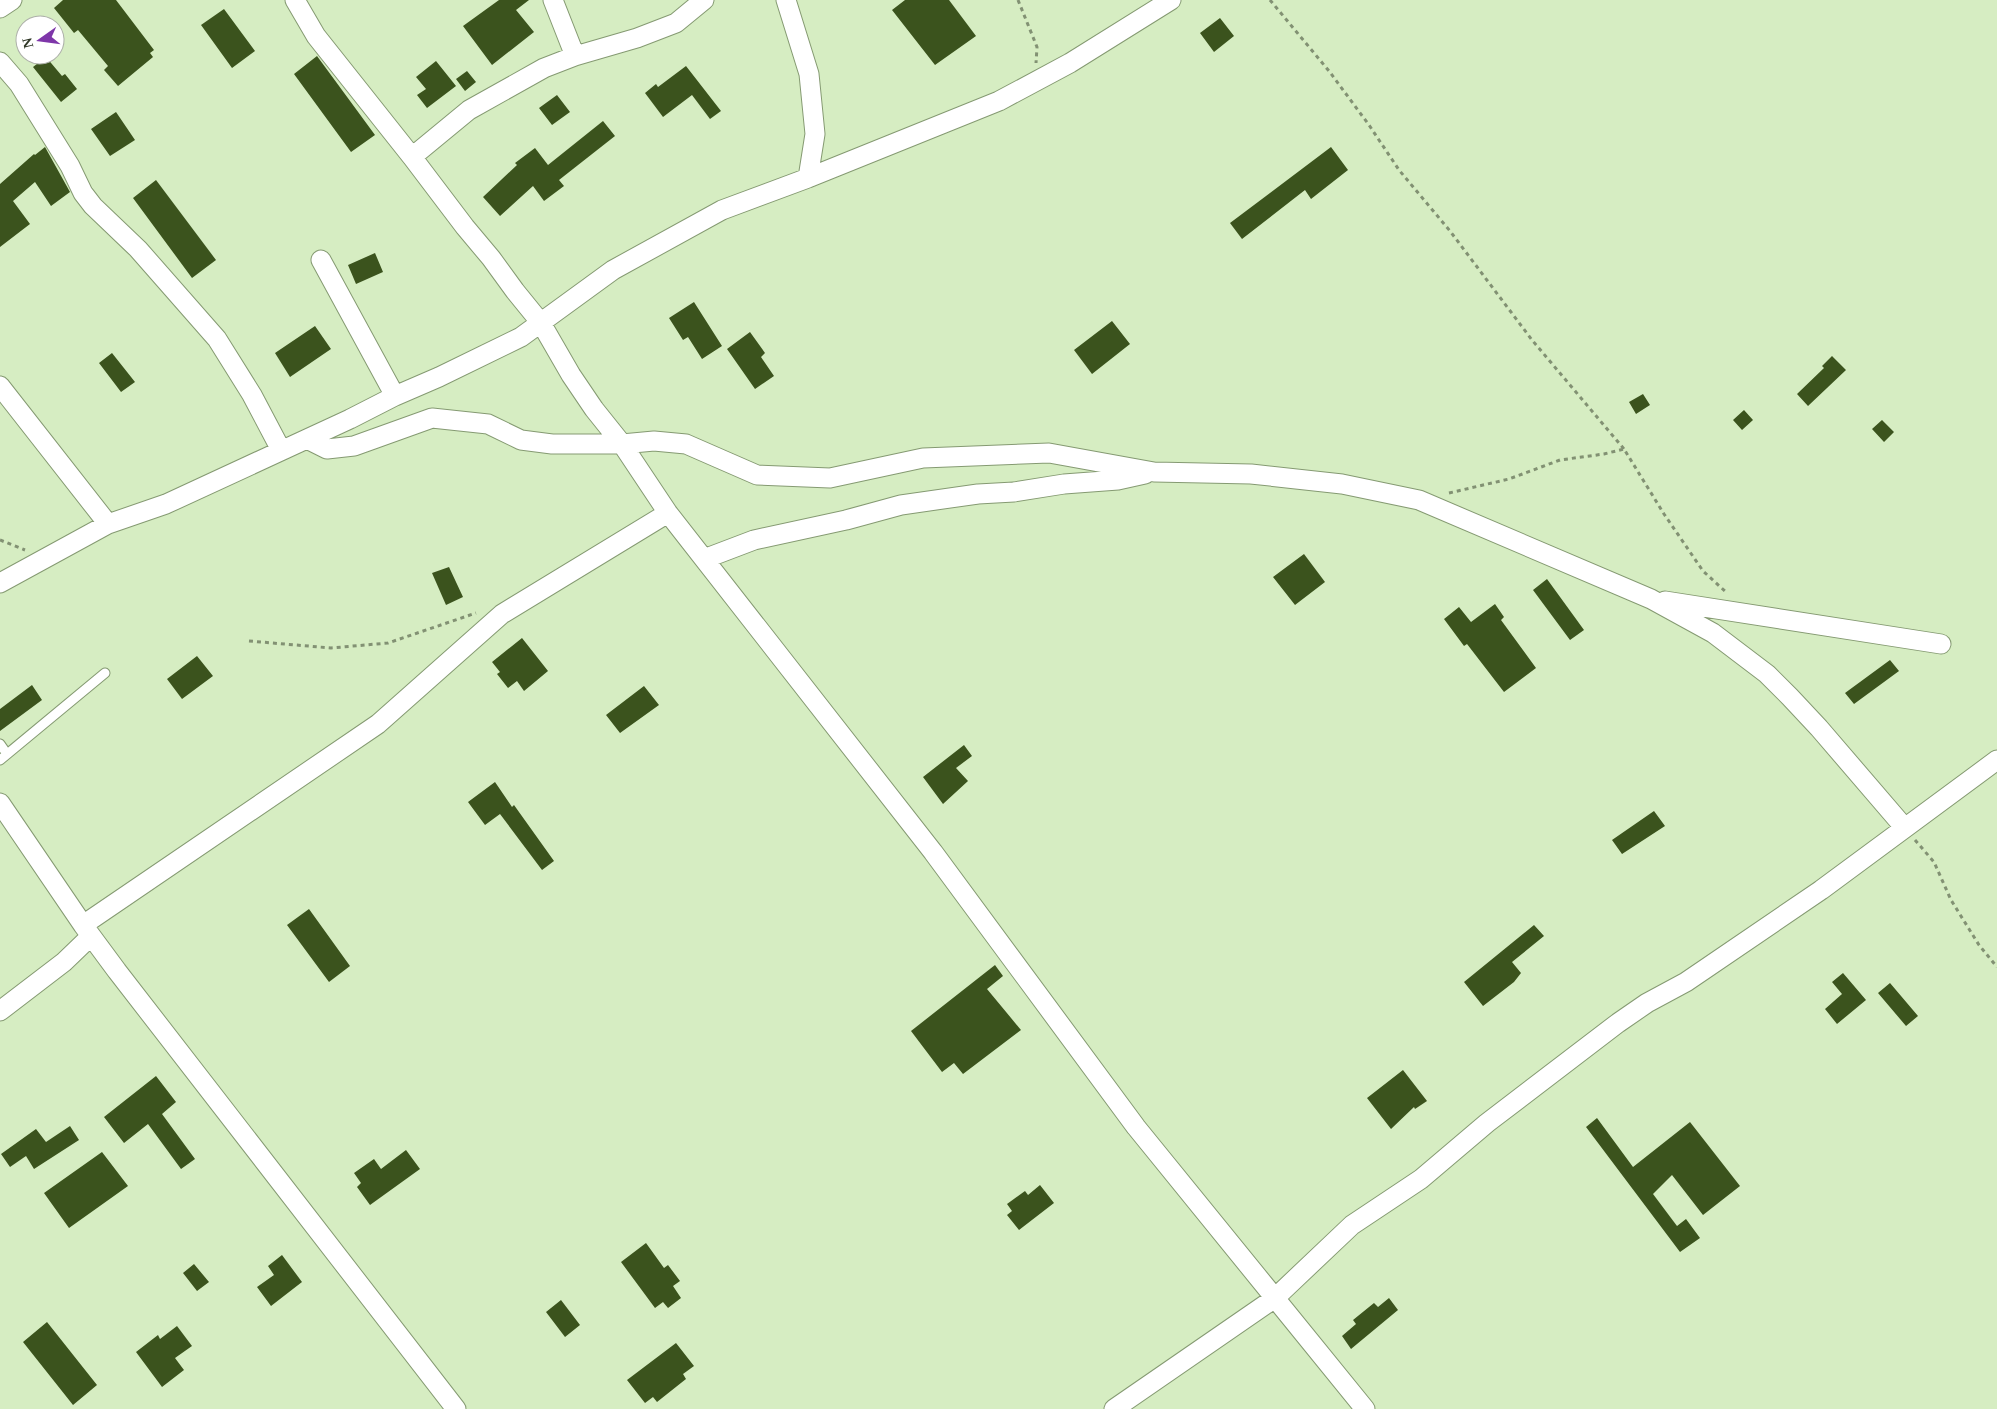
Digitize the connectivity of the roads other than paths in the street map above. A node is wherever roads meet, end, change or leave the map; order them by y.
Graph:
1 (12, 0) edge
2 (295, 0) edge
3 (553, 0) edge
4 (704, 0) edge
5 (786, 0) edge
6 (1171, 0) edge
7 (0, 8) edge
8 (575, 56) junction
9 (0, 62) edge
10 (412, 157) junction
11 (808, 178) junction
12 (321, 260) dead end
13 (541, 322) junction
14 (0, 386) edge
15 (395, 396) junction
16 (307, 439) junction
17 (622, 444) junction
18 (281, 450) junction
19 (1154, 472) junction
20 (668, 513) junction
21 (108, 524) junction
22 (704, 559) junction
23 (0, 583) edge
24 (1651, 599) junction
25 (1941, 644) dead end
26 (106, 673) dead end
27 (0, 744) edge
28 (4, 757) edge
29 (1997, 760) edge
30 (0, 803) edge
31 (1904, 827) junction
32 (87, 930) junction
33 (0, 1011) edge
34 (1275, 1298) junction
35 (456, 1409) edge
36 (1114, 1409) edge
37 (1365, 1409) edge

1 - 7 street
2 - 10 street
3 - 8 street
4 - 8 street
5 - 11 street
6 - 11 street
8 - 10 street
9 - 18 street
10 - 13 street
11 - 13 street
12 - 15 street
13 - 15 street
13 - 17 street
14 - 21 street
15 - 16 street
16 - 17 street
16 - 18 street
17 - 19 street
17 - 20 street
18 - 21 street
19 - 22 street
19 - 24 street
20 - 22 street
20 - 32 street
21 - 23 street
22 - 34 street
24 - 25 street
24 - 31 street
26 - 28 lane
27 - 28 lane
29 - 31 street
30 - 32 street
31 - 34 street
32 - 33 street
32 - 35 street
34 - 36 street
34 - 37 street

